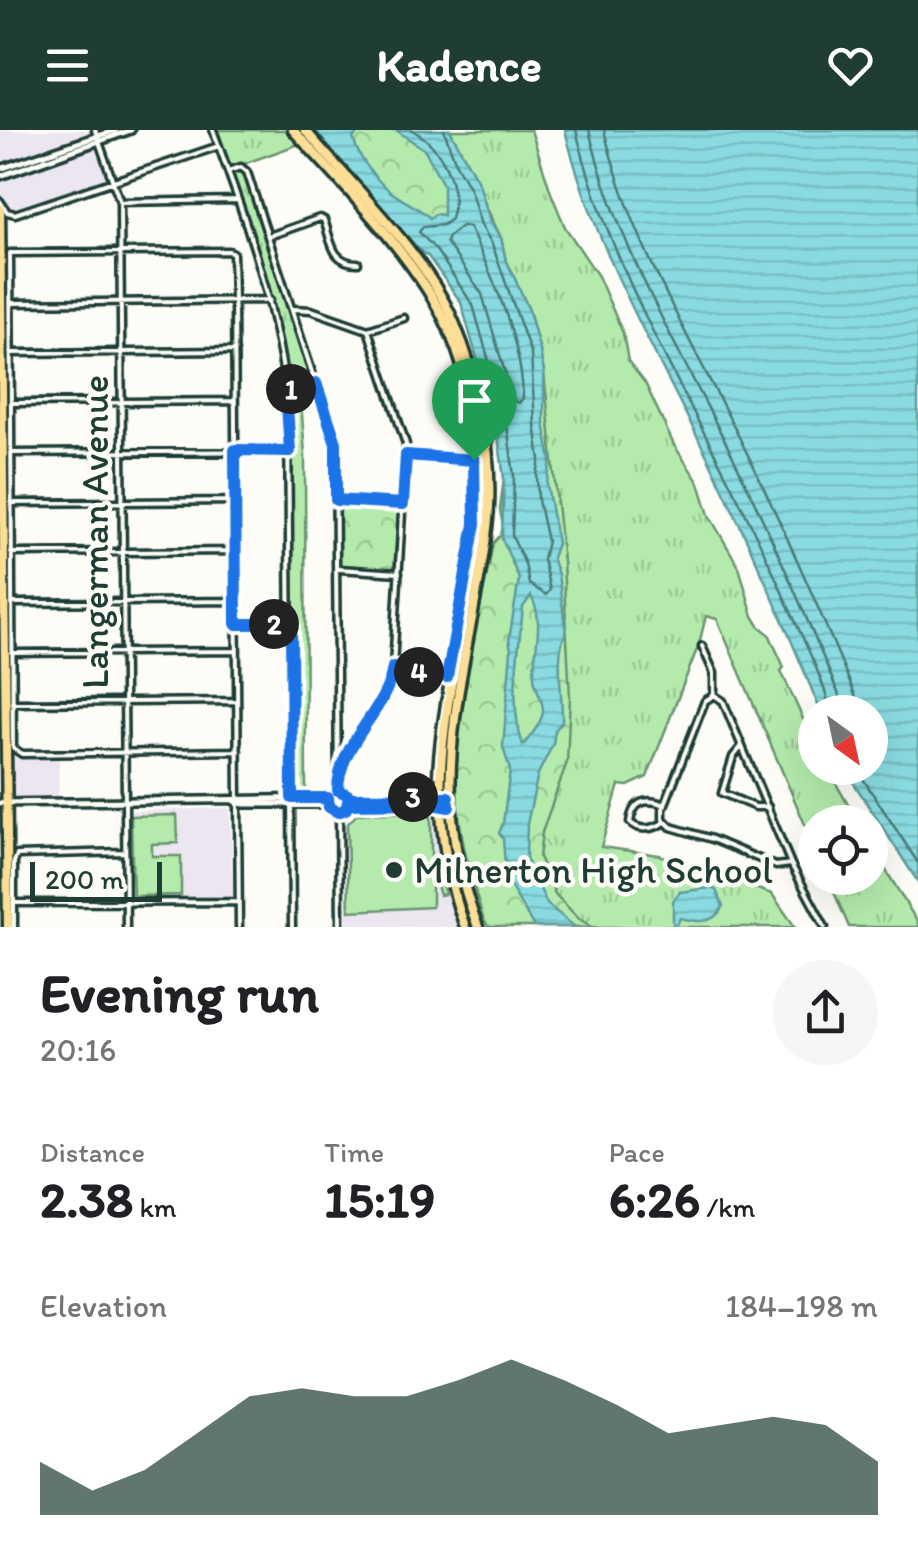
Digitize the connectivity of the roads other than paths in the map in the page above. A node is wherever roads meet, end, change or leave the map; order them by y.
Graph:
1 (116, 130) edge
2 (131, 130) edge
3 (213, 130) edge
4 (293, 130) edge
5 (305, 130) edge
6 (97, 136) edge
7 (219, 146) junction
8 (228, 171) junction
9 (0, 172) edge
10 (112, 181) junction
11 (238, 200) junction
12 (120, 202) junction
13 (0, 204) edge
14 (269, 236) junction
15 (121, 252) junction
16 (358, 263) dead end
17 (270, 300) junction
18 (234, 301) junction
19 (122, 302) junction
20 (11, 303) junction
21 (293, 309) junction
22 (404, 318) dead end
23 (368, 330) junction
24 (1, 334) edge
25 (235, 351) junction
26 (122, 352) junction
27 (10, 353) junction
28 (456, 381) dead end
29 (316, 383) junction
30 (286, 390) junction
31 (235, 401) junction
32 (123, 402) junction
33 (10, 403) junction
34 (235, 450) junction
35 (290, 451) junction
36 (124, 452) junction
37 (11, 453) junction
38 (406, 455) junction
39 (474, 460) junction
40 (336, 500) junction
41 (235, 501) junction
42 (11, 502) junction
43 (124, 502) junction
44 (403, 504) junction
45 (236, 551) junction
46 (123, 552) junction
47 (12, 553) junction
48 (337, 569) junction
49 (399, 573) junction
50 (236, 601) junction
51 (125, 602) junction
52 (12, 603) junction
53 (236, 624) junction
54 (291, 624) junction
55 (2, 628) edge
56 (702, 646) dead end
57 (237, 651) junction
58 (124, 652) junction
59 (12, 653) junction
60 (393, 667) junction
61 (447, 677) junction
62 (714, 696) junction
63 (237, 701) junction
64 (124, 702) junction
65 (12, 703) junction
66 (742, 746) junction
67 (338, 747) junction
68 (238, 751) junction
69 (125, 752) junction
70 (349, 752) junction
71 (338, 771) junction
72 (436, 776) dead end
73 (338, 790) junction
74 (237, 801) junction
75 (292, 801) junction
76 (328, 801) junction
77 (349, 801) junction
78 (125, 802) junction
79 (444, 802) junction
80 (3, 803) edge
81 (664, 804) junction
82 (768, 808) junction
83 (339, 812) junction
84 (664, 822) junction
85 (125, 852) junction
86 (792, 864) junction
87 (239, 902) junction
88 (126, 903) junction
89 (14, 904) junction
90 (11, 927) edge
91 (126, 927) edge
92 (239, 927) edge
93 (292, 927) edge
94 (340, 927) edge
95 (466, 927) edge
96 (478, 927) edge
97 (826, 927) edge

1 - 6 street
2 - 6 street
3 - 7 street
4 - 79 main road
5 - 79 main road
6 - 9 street
6 - 10 street, Langerman Avenue
7 - 8 street
7 - 10 street
8 - 11 street
8 - 14 street
10 - 12 street, Langerman Avenue
10 - 13 street
11 - 12 street
11 - 17 street
12 - 15 street, Langerman Avenue
13 - 24 main road
14 - 16 street
14 - 21 street
15 - 18 street
15 - 19 street, Langerman Avenue
15 - 20 street
17 - 18 street
17 - 30 street
18 - 19 street
18 - 25 street
19 - 20 street
19 - 26 street, Langerman Avenue
20 - 27 street
21 - 23 street
21 - 29 street
22 - 23 street
23 - 38 street
24 - 55 main road
25 - 26 street
25 - 31 street
26 - 27 street
26 - 32 street, Langerman Avenue
27 - 33 street
28 - 39 street
29 - 30 street
29 - 40 street
30 - 35 street
31 - 32 street
31 - 34 street
32 - 33 street
32 - 36 street, Langerman Avenue
33 - 37 street
34 - 35 street
34 - 36 street
34 - 41 street
35 - 54 street
36 - 37 street
36 - 43 street, Langerman Avenue
37 - 42 street
38 - 39 street
38 - 44 street
39 - 61 street
40 - 44 street
40 - 48 street
41 - 43 street
41 - 45 street
42 - 43 street
42 - 47 street
43 - 46 street, Langerman Avenue
44 - 49 street
45 - 46 street
45 - 50 street
46 - 47 street
46 - 51 street, Langerman Avenue
47 - 52 street
48 - 49 street
48 - 67 street
49 - 60 street
50 - 51 street
50 - 53 street
51 - 52 street
51 - 58 street, Langerman Avenue
52 - 59 street
53 - 54 street
53 - 57 street
54 - 75 street
55 - 80 main road
56 - 62 street
57 - 58 street
57 - 63 street
58 - 59 street
58 - 64 street, Langerman Avenue
59 - 65 street
60 - 61 street
60 - 70 street
61 - 72 street
62 - 66 street
62 - 81 street
63 - 64 street
63 - 68 street
64 - 65 street
64 - 69 street, Langerman Avenue
65 - 69 street
66 - 82 street
66 - 82 street
67 - 70 street
67 - 71 street
68 - 69 street
68 - 74 street
69 - 78 street, Langerman Avenue
70 - 71 street
71 - 73 street
73 - 76 street
73 - 77 street
74 - 75 street
74 - 78 street
74 - 87 street
75 - 76 street
75 - 93 street
76 - 83 street
77 - 79 street
77 - 83 street
78 - 80 street
78 - 85 street, Langerman Avenue
79 - 95 main road
79 - 96 main road
80 - 90 main road
81 - 84 street
81 - 84 street
82 - 86 street
83 - 94 street
84 - 86 street
85 - 88 street, Langerman Avenue
85 - 89 street
86 - 97 street
87 - 88 street
87 - 92 street
88 - 89 street
88 - 91 street, Langerman Avenue
89 - 90 street

